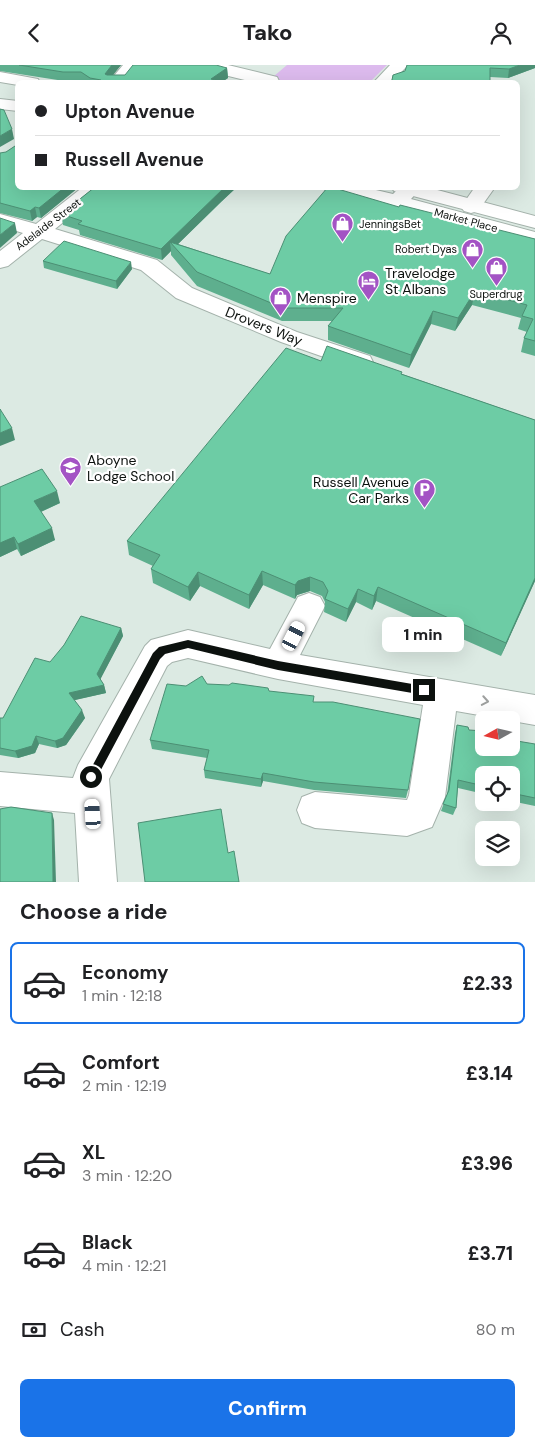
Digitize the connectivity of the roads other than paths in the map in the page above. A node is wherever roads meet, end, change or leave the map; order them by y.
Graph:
1 (132, 65) edge
2 (220, 65) edge
3 (400, 65) edge
4 (0, 77) edge
5 (16, 80) edge
6 (119, 80) edge
7 (266, 80) edge
8 (384, 80) edge
9 (0, 104) edge
10 (15, 106) edge
11 (92, 190) edge
12 (387, 190) edge
13 (405, 191) edge
14 (0, 220) edge
15 (535, 222) edge
16 (39, 230) junction
17 (535, 239) edge
18 (0, 261) edge
19 (382, 369) edge
20 (309, 606) dead end
21 (278, 665) junction
22 (442, 693) junction
23 (535, 710) edge
24 (0, 789) edge
25 (92, 797) junction
26 (315, 810) dead end
27 (98, 882) edge

1 - 6 street
2 - 7 street
3 - 8 street
4 - 5 street
9 - 10 street
11 - 16 street, Adelaide Street
12 - 13 street
13 - 15 street
13 - 17 street, Market Place
14 - 16 street, Drovers Way
16 - 18 street, Adelaide Street
16 - 19 street, Drovers Way
20 - 21 street
21 - 22 street
21 - 25 street
22 -> 23 street
22 - 26 street
24 - 25 street
25 - 27 street

